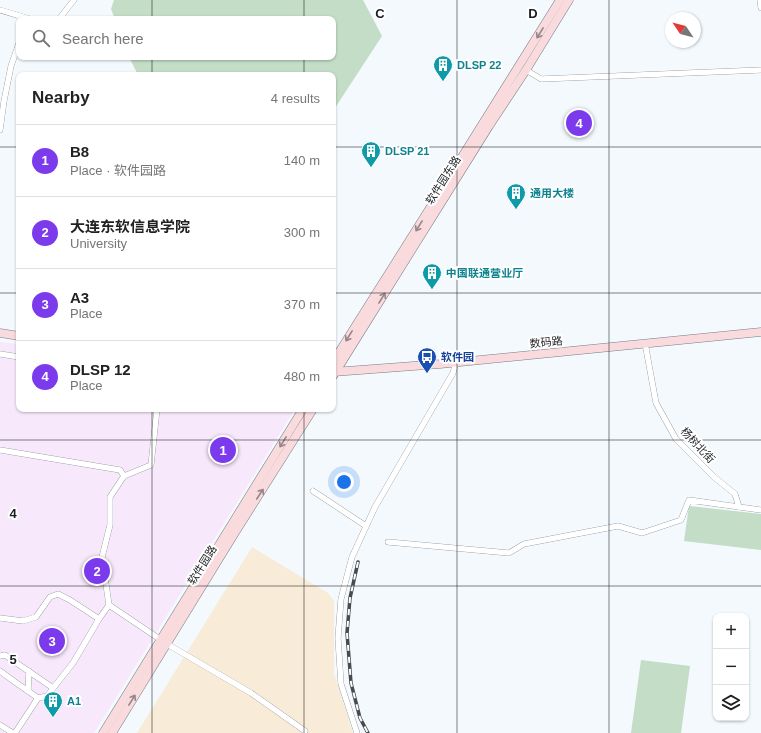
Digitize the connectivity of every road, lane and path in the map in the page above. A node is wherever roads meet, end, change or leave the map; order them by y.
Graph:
1 (74, 0) edge
2 (560, 0) edge
3 (569, 0) edge
4 (760, 0) edge
5 (761, 8) edge
6 (0, 10) edge
7 (20, 16) edge
8 (61, 16) edge
9 (16, 52) edge
10 (526, 70) junction
11 (761, 70) edge
12 (0, 130) edge
13 (761, 332) edge
14 (0, 333) edge
15 (16, 336) edge
16 (645, 343) junction
17 (0, 354) edge
18 (347, 355) junction
19 (16, 357) edge
20 (336, 357) edge
21 (456, 362) junction
22 (360, 370) junction
23 (336, 371) edge
24 (336, 374) edge
25 (157, 412) edge
26 (301, 412) edge
27 (311, 412) edge
28 (0, 450) edge
29 (124, 476) junction
30 (313, 492) dead end
31 (739, 507) junction
32 (761, 510) edge
33 (366, 526) junction
34 (388, 542) dead end
35 (109, 606) junction
36 (0, 618) edge
37 (99, 619) junction
38 (164, 642) junction
39 (0, 656) edge
40 (0, 671) edge
41 (29, 671) junction
42 (53, 688) junction
43 (28, 691) junction
44 (38, 698) junction
45 (0, 725) edge
46 (305, 731) dead end
47 (14, 733) edge
48 (104, 733) edge
49 (112, 733) edge
50 (357, 733) edge

1 - 8 street
2 -> 20 main road, 软件园东路
3 - 10 main road, 软件园东路
4 - 5 street
6 - 7 street
9 - 12 street
10 - 11 street
18 -> 10 main road, 软件园东路
13 - 16 main road, 数码路
14 - 15 main road
16 - 21 main road, 数码路
16 - 31 street, 杨树北街
17 - 19 street
18 - 22 main road
18 - 23 main road, 软件园东路
21 - 22 main road, 数码路
21 - 33 street
22 - 24 main road, 数码路
25 - 29 street
26 -> 38 main road, 软件园路
38 -> 27 main road, 软件园路
28 - 29 street
29 - 35 street
30 - 33 street
31 - 32 street
31 - 34 street
33 - 50 street
35 - 37 street
35 - 38 street
36 - 37 street
37 - 42 street
38 - 46 street
38 - 48 main road, 软件园路
49 -> 38 main road, 软件园路
39 - 41 street
40 - 43 street
41 - 42 street
41 - 43 street
42 - 44 street
43 - 44 street
44 - 47 street
45 - 47 street

